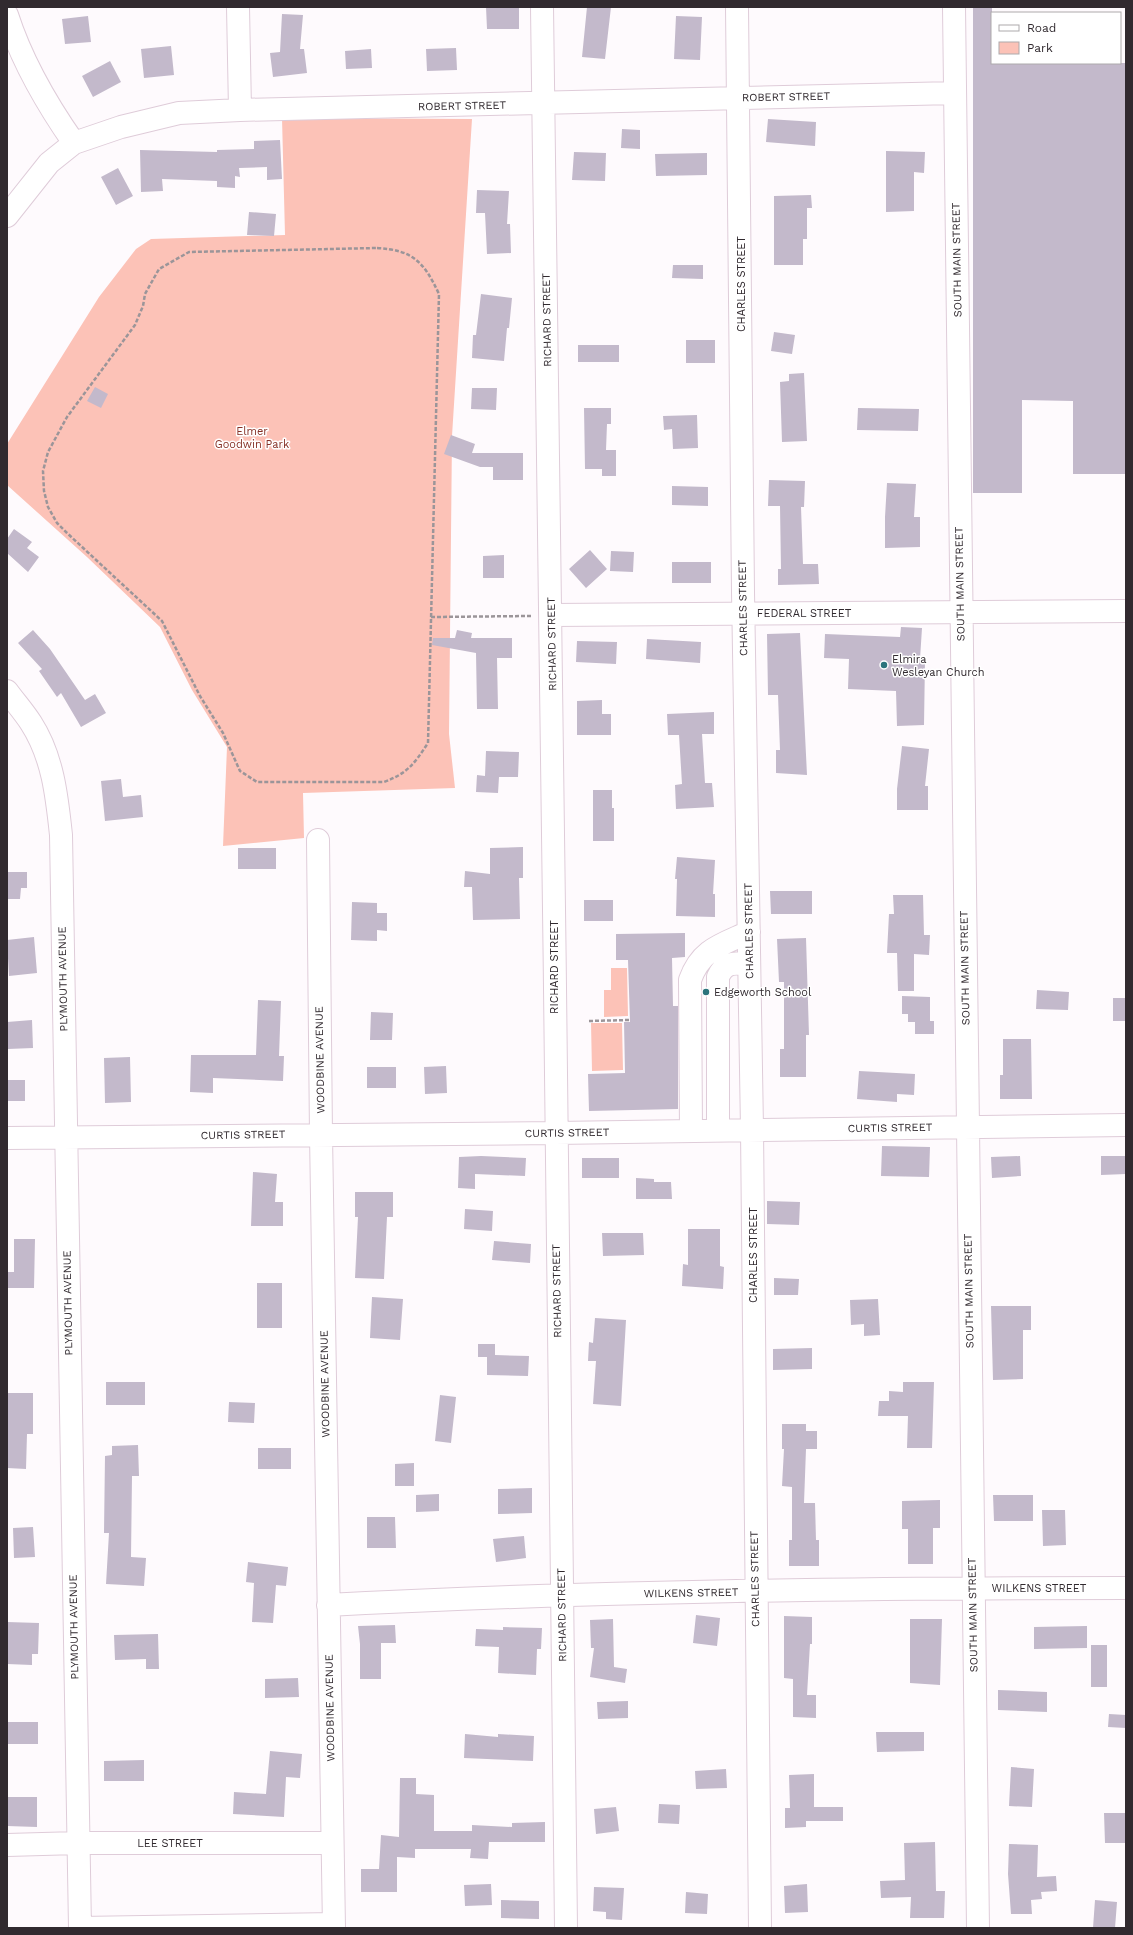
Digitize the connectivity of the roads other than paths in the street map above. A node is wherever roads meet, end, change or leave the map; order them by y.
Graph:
1 (238, 7) edge
2 (542, 7) edge
3 (737, 7) edge
4 (954, 7) edge
5 (7, 15) edge
6 (955, 93) junction
7 (739, 98) junction
8 (544, 104) junction
9 (240, 110) junction
10 (74, 143) junction
11 (7, 216) edge
12 (1126, 611) edge
13 (743, 613) junction
14 (960, 613) junction
15 (552, 615) junction
16 (7, 691) edge
17 (318, 840) dead end
18 (749, 932) junction
19 (749, 963) junction
20 (1126, 1125) edge
21 (967, 1127) junction
22 (752, 1129) junction
23 (691, 1130) junction
24 (718, 1130) junction
25 (556, 1133) junction
26 (321, 1135) junction
27 (65, 1137) junction
28 (7, 1138) edge
29 (972, 1588) junction
30 (1126, 1588) edge
31 (755, 1592) junction
32 (561, 1594) junction
33 (328, 1605) junction
34 (78, 1843) junction
35 (332, 1843) junction
36 (7, 1845) edge
37 (334, 1926) edge
38 (80, 1928) edge
39 (566, 1928) edge
40 (760, 1928) edge
41 (978, 1928) edge

1 - 9 street
2 - 8 street, RICHARD STREET
3 - 7 street, CHARLES STREET
4 - 6 street, SOUTH MAIN STREET
5 - 10 street
6 - 7 street, ROBERT STREET
6 - 14 street, SOUTH MAIN STREET
7 - 8 street, ROBERT STREET
7 - 13 street, CHARLES STREET
8 - 9 street, ROBERT STREET
8 - 15 street, RICHARD STREET
9 - 10 street, ROBERT STREET
10 - 11 street, ROBERT STREET
12 - 14 street, FEDERAL STREET
13 - 14 street, FEDERAL STREET
13 - 15 street, FEDERAL STREET
13 - 18 street, CHARLES STREET
14 - 21 street, SOUTH MAIN STREET
15 - 25 street, RICHARD STREET
16 - 27 street, PLYMOUTH AVENUE
17 - 26 street, WOODBINE AVENUE
18 - 19 street, CHARLES STREET
18 - 23 street
19 - 22 street, CHARLES STREET
19 - 24 street
20 - 21 street, CURTIS STREET
21 - 22 street, CURTIS STREET
21 - 29 street, SOUTH MAIN STREET
22 - 24 street, CURTIS STREET
22 - 31 street, CHARLES STREET
23 - 24 street, CURTIS STREET
23 - 25 street, CURTIS STREET
25 - 26 street, CURTIS STREET
25 - 32 street, RICHARD STREET
26 - 27 street, CURTIS STREET
26 - 33 street, WOODBINE AVENUE
27 - 28 street, CURTIS STREET
27 - 34 street, PLYMOUTH AVENUE
29 - 30 street, WILKENS STREET
29 - 31 street, WILKENS STREET
29 - 41 street, SOUTH MAIN STREET
31 - 32 street, WILKENS STREET
31 - 40 street, CHARLES STREET
32 - 33 street, WILKENS STREET
32 - 39 street, RICHARD STREET
33 - 35 street, WOODBINE AVENUE
34 - 35 street, LEE STREET
34 - 36 street, LEE STREET
34 - 38 street, PLYMOUTH AVENUE
35 - 37 street, WOODBINE AVENUE
37 - 38 street

